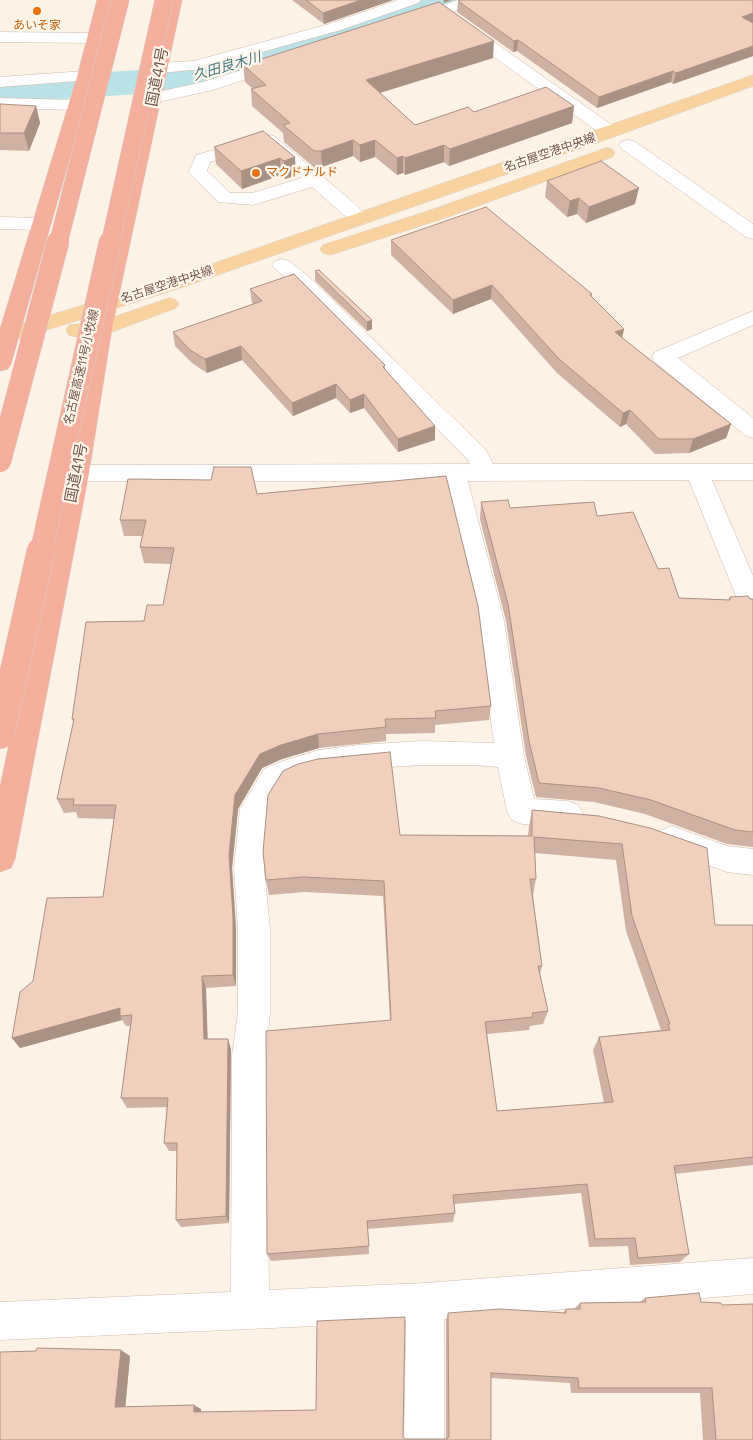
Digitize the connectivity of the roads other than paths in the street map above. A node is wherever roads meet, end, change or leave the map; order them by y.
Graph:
1 (105, 0) edge
2 (120, 0) edge
3 (164, 0) edge
4 (174, 0) edge
5 (413, 0) edge
6 (427, 0) edge
7 (473, 0) edge
8 (442, 11) junction
9 (395, 26) edge
10 (0, 37) edge
11 (94, 38) junction
12 (292, 59) edge
13 (160, 69) junction
14 (85, 76) junction
15 (753, 80) edge
16 (0, 82) edge
17 (154, 98) junction
18 (0, 103) edge
19 (76, 104) junction
20 (610, 132) junction
21 (637, 142) joint
22 (314, 180) junction
23 (360, 219) junction
24 (0, 223) edge
25 (41, 224) junction
26 (753, 233) edge
27 (282, 265) junction
28 (109, 304) junction
29 (753, 316) edge
30 (102, 328) junction
31 (4, 336) edge
32 (0, 364) edge
33 (753, 430) edge
34 (0, 461) edge
35 (697, 472) junction
36 (753, 472) edge
37 (77, 473) junction
38 (454, 473) junction
39 (486, 473) junction
40 (753, 606) edge
41 (0, 735) edge
42 (510, 756) junction
43 (594, 817) edge
44 (645, 829) edge
45 (0, 859) edge
46 (753, 862) edge
47 (753, 1276) edge
48 (426, 1302) junction
49 (250, 1309) junction
50 (0, 1321) edge
51 (424, 1440) edge

1 - 11 highway
2 - 34 highway, bridge
3 - 41 highway, 名古屋高速11号小牧線, bridge
4 - 13 highway, 国道41号
5 - 13 street
6 - 8 street
7 - 8 street
8 - 9 street
8 - 20 street
10 - 11 street
11 - 14 highway
12 - 17 street
13 - 17 highway, 国道41号
14 - 16 street
14 - 19 highway
15 - 20 main road, 名古屋空港中央線
17 - 28 highway, 国道41号
18 - 19 street
19 - 25 highway
20 - 23 main road, 名古屋空港中央線
21 - 26 street
21 - 27 main road, 名古屋空港中央線
22 - 22 street
22 - 23 street
23 - 28 main road, 名古屋空港中央線
24 - 25 street
25 - 31 highway
27 - 30 main road, 名古屋空港中央線
27 - 39 street
28 - 30 highway, 国道41号
28 - 31 main road, 名古屋空港中央線
29 - 33 street
30 - 31 main road, 名古屋空港中央線
30 - 37 highway, 国道41号
31 - 32 highway
35 - 36 street
35 - 39 street
35 - 40 street
37 - 38 street
37 - 45 highway, 国道41号
38 - 39 street
38 - 42 street
42 - 43 street
42 - 49 street
44 - 46 street
47 - 48 street
48 - 49 street
48 - 51 street
49 - 50 street

